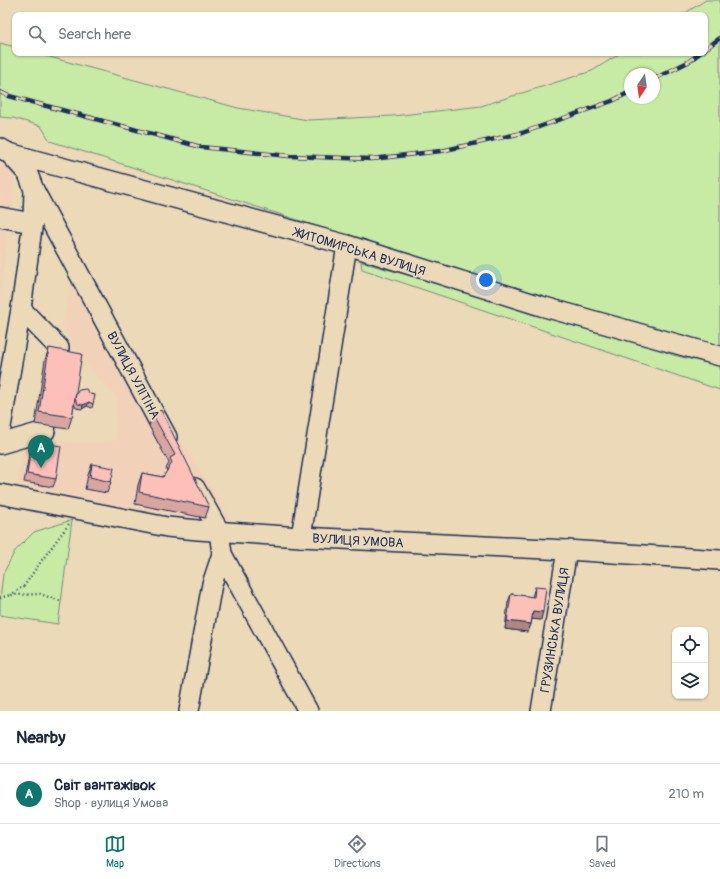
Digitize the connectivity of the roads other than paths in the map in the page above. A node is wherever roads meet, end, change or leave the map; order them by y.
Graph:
1 (5, 151) edge
2 (34, 190) junction
3 (0, 217) edge
4 (32, 223) junction
5 (347, 245) junction
6 (21, 309) junction
7 (720, 356) edge
8 (0, 432) edge
9 (0, 444) edge
10 (177, 455) edge
11 (188, 476) edge
12 (0, 494) edge
13 (219, 531) junction
14 (301, 537) junction
15 (567, 550) junction
16 (222, 554) junction
17 (720, 560) edge
18 (189, 711) edge
19 (308, 711) edge
20 (541, 711) edge

1 - 2 street, ВУЛИЦЯ УЛІТІНА
1 - 5 street, ЖИТОМИРСЬКА ВУЛИЦЯ
2 - 4 street
2 - 10 street, ВУЛИЦЯ УЛІТІНА
3 - 4 street
4 - 6 street
5 - 7 street, ЖИТОМИРСЬКА ВУЛИЦЯ
5 - 14 street
6 - 8 street
6 - 9 street
11 - 13 street
12 - 13 street, ВУЛИЦЯ УМОВА
13 - 14 street, ВУЛИЦЯ УМОВА
13 - 16 street
14 - 15 street, ВУЛИЦЯ УМОВА
15 - 17 street, ВУЛИЦЯ УМОВА
15 - 20 street, ГРУЗИНСЬКА ВУЛИЦЯ
16 - 18 street
16 - 19 street

